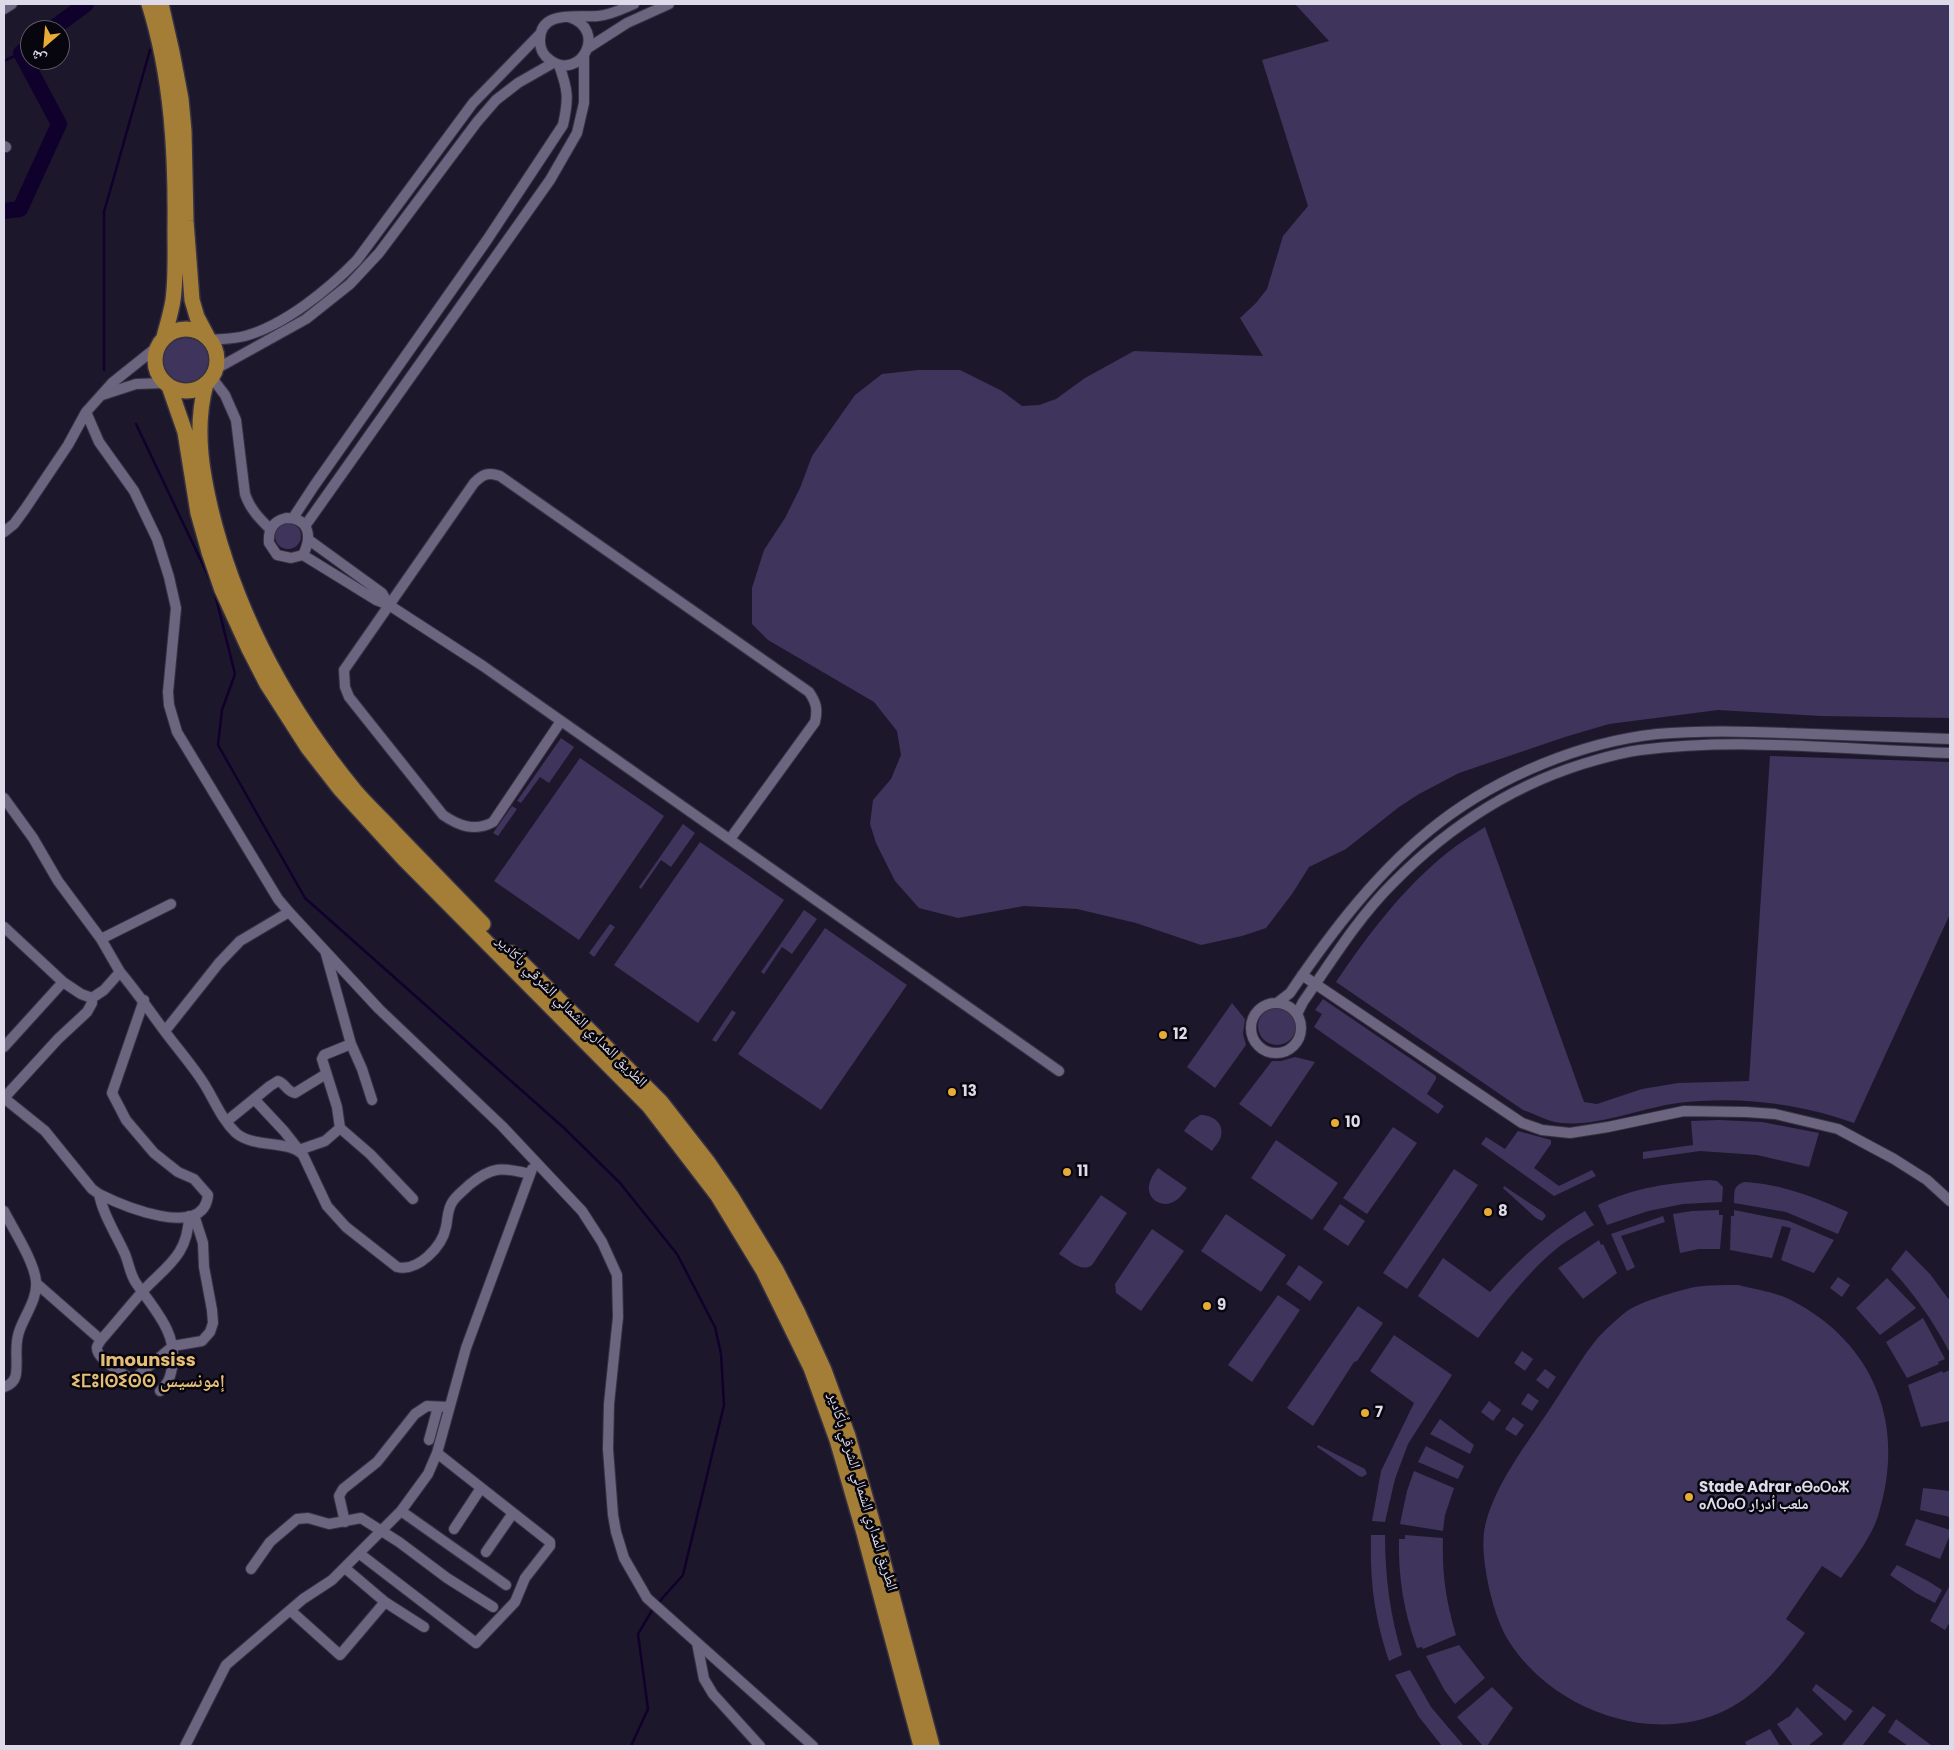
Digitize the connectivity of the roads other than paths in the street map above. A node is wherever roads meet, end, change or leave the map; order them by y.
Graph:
1 (12, 4) edge
2 (149, 4) edge
3 (161, 4) edge
4 (634, 4) edge
5 (669, 4) edge
6 (4, 9) edge
7 (569, 17) junction
8 (541, 33) junction
9 (586, 52) junction
10 (556, 64) junction
11 (209, 338) junction
12 (160, 342) junction
13 (211, 377) junction
14 (167, 385) junction
15 (99, 397) junction
16 (86, 412) junction
17 (293, 518) junction
18 (305, 526) junction
19 (270, 529) junction
20 (4, 532) edge
21 (309, 540) junction
22 (303, 555) junction
23 (389, 605) junction
24 (562, 721) junction
25 (1950, 739) edge
26 (1950, 753) edge
27 (4, 798) edge
28 (730, 839) junction
29 (170, 904) dead end
30 (289, 912) junction
31 (4, 927) edge
32 (101, 939) junction
33 (325, 951) junction
34 (120, 972) junction
35 (1302, 975) junction
36 (64, 982) junction
37 (1315, 985) junction
38 (92, 998) junction
39 (144, 1000) junction
40 (1277, 1003) junction
41 (1297, 1014) junction
42 (165, 1031) junction
43 (351, 1044) junction
44 (4, 1047) edge
45 (1058, 1071) dead end
46 (326, 1074) junction
47 (4, 1098) edge
48 (255, 1100) junction
49 (372, 1100) dead end
50 (227, 1122) junction
51 (340, 1128) junction
52 (299, 1150) junction
53 (535, 1161) junction
54 (530, 1174) junction
55 (98, 1194) junction
56 (413, 1198) dead end
57 (1950, 1201) edge
58 (4, 1211) edge
59 (192, 1215) junction
60 (36, 1283) junction
61 (143, 1291) junction
62 (101, 1340) junction
63 (173, 1346) junction
64 (4, 1387) edge
65 (160, 1391) dead end
66 (438, 1407) junction
67 (449, 1407) junction
68 (429, 1440) dead end
69 (437, 1453) junction
70 (481, 1488) junction
71 (401, 1511) junction
72 (513, 1513) junction
73 (345, 1522) junction
74 (454, 1529) dead end
75 (382, 1531) junction
76 (486, 1552) dead end
77 (360, 1554) junction
78 (345, 1568) junction
79 (251, 1569) dead end
80 (506, 1585) dead end
81 (385, 1602) junction
82 (493, 1607) dead end
83 (291, 1611) junction
84 (424, 1627) dead end
85 (694, 1640) junction
86 (906, 1670) junction
87 (185, 1746) edge
88 (760, 1746) edge
89 (813, 1746) edge
90 (920, 1746) edge
91 (932, 1746) edge

1 - 6 street
2 - 12 highway
3 - 11 highway
4 - 7 street
5 - 9 street
7 - 8 street
7 - 9 street
8 - 10 street
8 - 11 street
9 - 10 street
9 - 18 street
10 - 13 street
10 - 17 street
11 - 12 highway
11 - 13 highway
12 - 14 highway
12 - 15 street
13 - 14 highway
13 - 19 street
13 - 86 highway, الطريق المداري الشمالي الشرقي بأكادير
14 - 15 street
14 - 86 highway, الطريق المداري الشمالي الشرقي بأكادير
15 - 16 street
16 - 20 street
16 - 30 street
17 - 18 street
17 - 19 street
18 - 21 street
19 - 22 street
21 - 22 street
21 - 23 street
22 - 23 street
23 - 24 street
23 - 24 street
23 - 28 street
24 - 28 street
25 - 35 street
26 - 37 street
27 - 32 street
28 - 45 street
29 - 32 street
30 - 33 street
30 - 42 street
31 - 36 street
32 - 34 street
33 - 43 street
33 - 53 street
34 - 38 street
34 - 39 street
35 - 37 street
35 - 40 street
36 - 38 street
36 - 44 street
37 - 41 street
37 - 57 street
38 - 47 street
39 - 42 street
39 - 59 street
40 - 41 street
40 - 41 street
42 - 50 street
43 - 46 street
43 - 49 street
46 - 48 street
46 - 51 street
47 - 55 street
48 - 50 street
48 - 52 street
50 - 52 street
51 - 52 street
51 - 56 street
52 - 54 street
53 - 54 street
53 - 85 street
54 - 67 street
55 - 59 street
55 - 61 street
58 - 60 street
59 - 61 street
59 - 63 street
60 - 62 street
60 - 64 street
61 - 62 street
61 - 63 street
62 - 63 street
63 - 65 street
66 - 67 street
66 - 68 street
66 - 73 street
67 - 69 street
69 - 70 street
69 - 71 street
70 - 72 street
70 - 74 street
71 - 75 street
71 - 80 street
72 - 76 street
72 - 77 street
73 - 75 street
73 - 79 street
75 - 77 street
75 - 82 street
77 - 78 street
78 - 81 street
78 - 83 street
81 - 83 street
81 - 84 street
83 - 87 street
85 - 88 street
85 - 89 street
86 - 90 highway
86 - 91 highway

